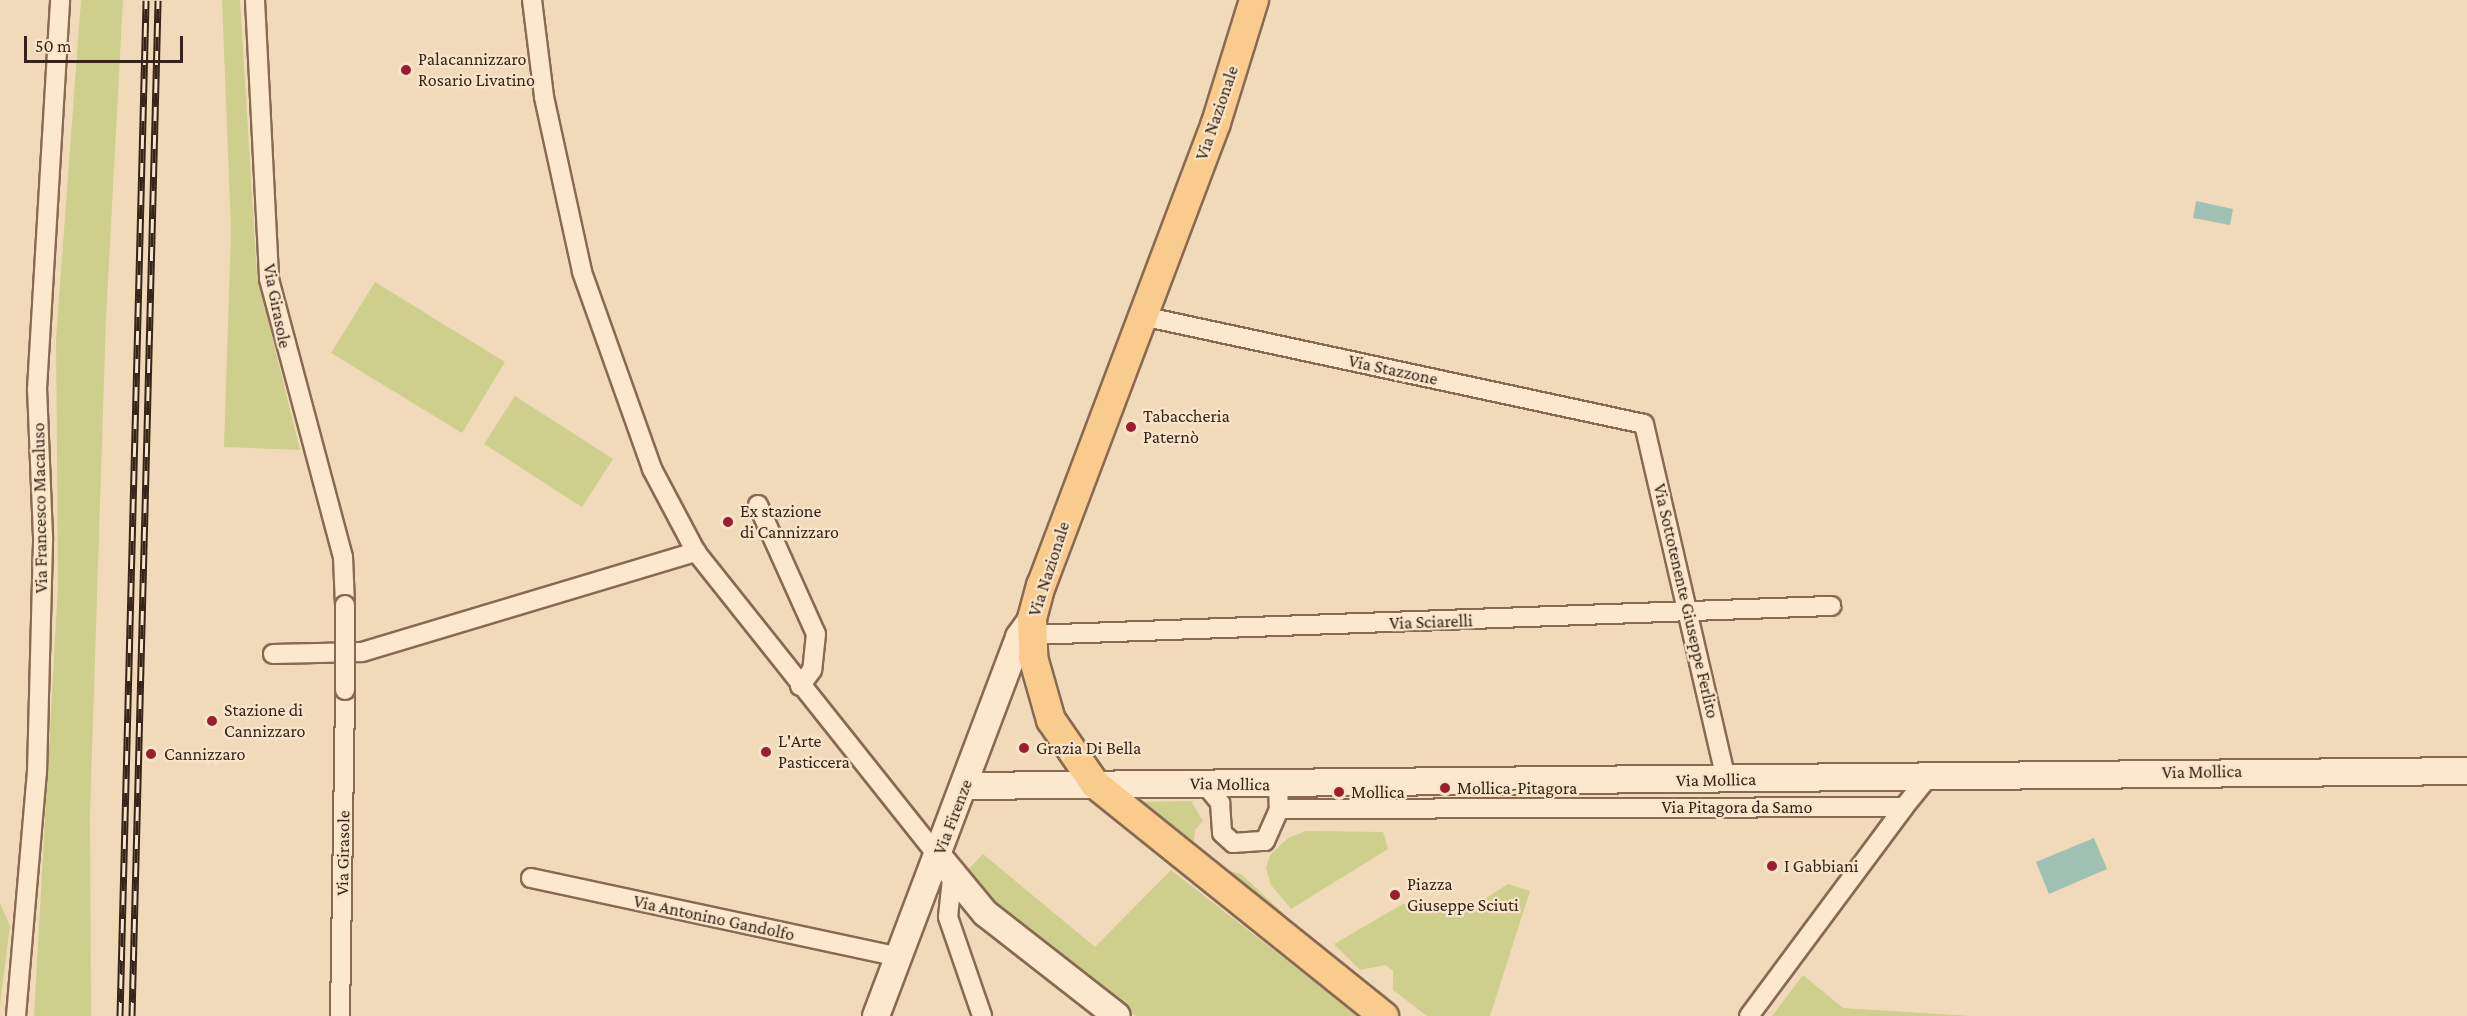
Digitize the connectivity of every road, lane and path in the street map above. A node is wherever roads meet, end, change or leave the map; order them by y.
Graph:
1 (60, 0) edge
2 (255, 0) edge
3 (532, 0) edge
4 (1254, 0) edge
5 (1142, 316) junction
6 (1644, 424) joint
7 (758, 505) dead end
8 (696, 552) junction
9 (1831, 606) dead end
10 (1691, 614) junction
11 (1032, 627) junction
12 (273, 654) dead end
13 (1035, 668) junction
14 (1003, 684) junction
15 (800, 686) junction
16 (2467, 771) edge
17 (1928, 777) junction
18 (1725, 779) junction
19 (1204, 783) junction
20 (1095, 784) junction
21 (964, 786) junction
22 (1279, 797) junction
23 (1904, 807) junction
24 (938, 856) junction
25 (531, 878) dead end
26 (952, 879) junction
27 (922, 897) junction
28 (948, 917) junction
29 (898, 957) junction
30 (16, 1016) edge
31 (340, 1016) edge
32 (876, 1016) edge
33 (982, 1016) edge
34 (1117, 1016) edge
35 (1384, 1016) edge
36 (1749, 1016) edge

1 - 30 street, Via Francesco Macaluso
2 - 31 street, Via Girasole, bridge
3 - 8 street
4 - 5 main road, Via Nazionale
5 - 6 street, Via Stazzone
5 - 11 main road, Via Nazionale
6 - 10 street, Via Sottotenente Giuseppe Ferlito
7 - 15 street
8 - 12 street
8 - 15 street
9 - 10 street, Via Sciarelli
10 - 11 street, Via Sciarelli
10 - 18 street, Via Sottotenente Giuseppe Ferlito
11 - 13 main road, Via Nazionale
11 - 14 street, Via Firenze
13 - 14 street
13 - 20 main road, Via Nazionale
14 - 21 street, Via Firenze
15 - 24 street
16 - 17 street, Via Mollica
17 - 18 street, Via Mollica
17 - 23 street
18 - 22 street, Via Mollica
19 - 20 street, Via Mollica
19 - 22 street, Via Mollica
19 - 22 street
20 - 21 street, Via Mollica
20 - 35 main road, Via Nazionale
21 - 24 street, Via Firenze
22 - 23 street, Via Pitagora da Samo
23 - 36 street
24 - 26 street
24 - 27 street, Via Firenze
25 - 29 street, Via Antonino Gandolfo
26 - 28 street
26 - 34 street
27 - 28 street
27 - 29 street, Via Firenze
28 - 33 street
29 - 32 street, Via Firenze

